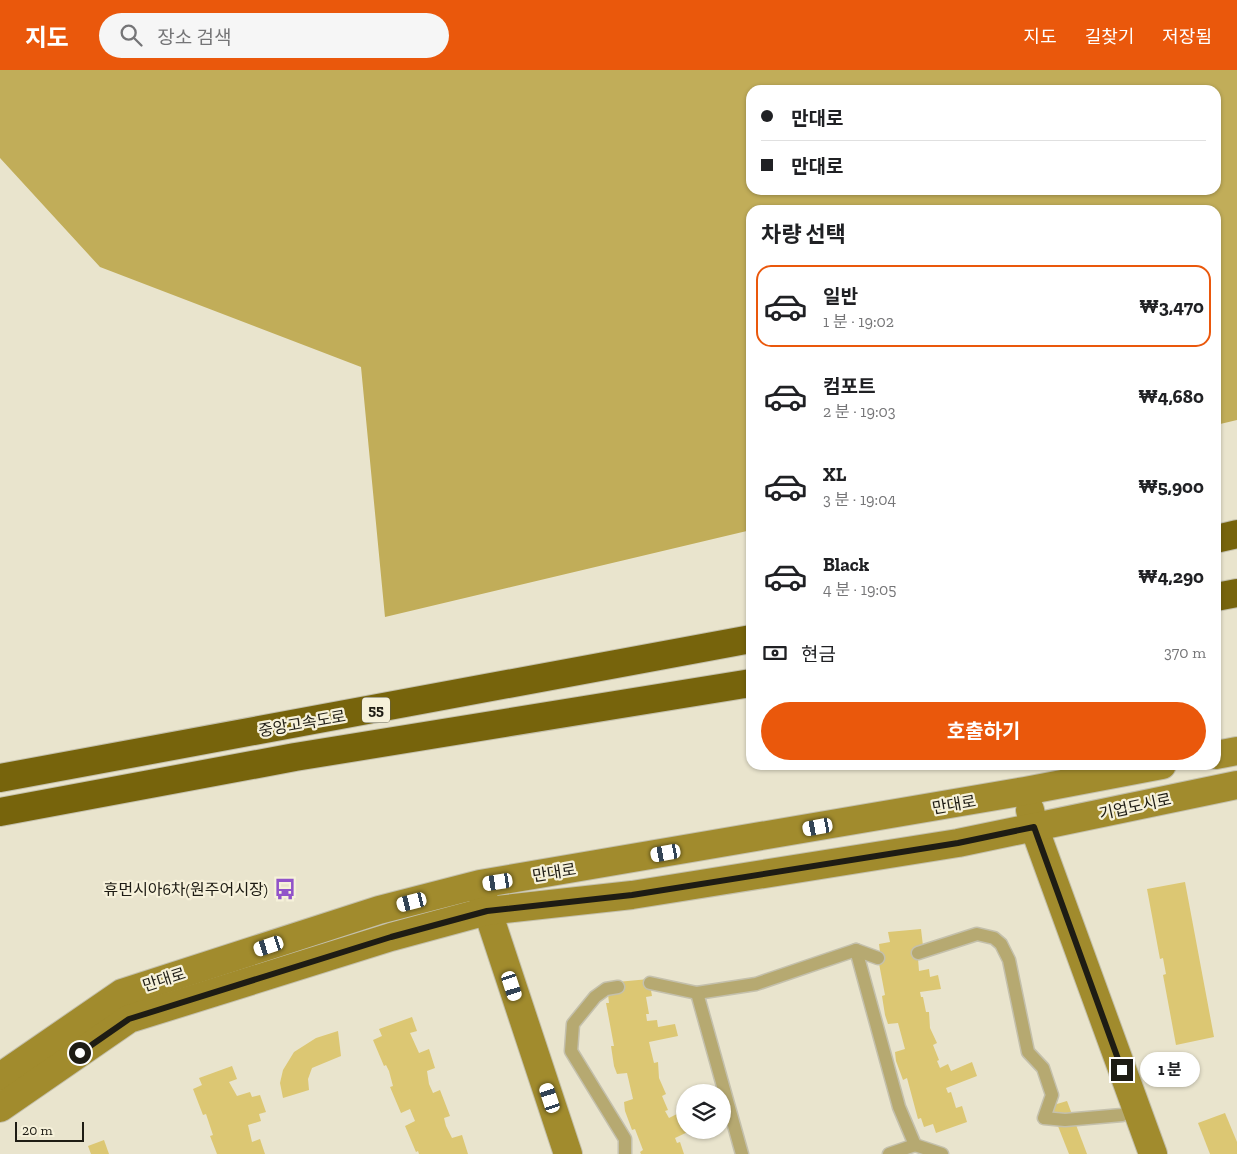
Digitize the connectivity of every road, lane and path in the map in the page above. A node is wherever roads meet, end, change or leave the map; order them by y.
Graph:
1 (1237, 534) edge
2 (1221, 538) edge
3 (1237, 593) edge
4 (1221, 596) edge
5 (746, 640) edge
6 (746, 684) edge
7 (1237, 751) edge
8 (1221, 754) edge
9 (1136, 770) edge
10 (0, 778) edge
11 (1237, 785) edge
12 (1025, 791) junction
13 (0, 812) edge
14 (1034, 827) junction
15 (480, 884) junction
16 (487, 911) junction
17 (856, 950) junction
18 (918, 953) dead end
19 (878, 958) dead end
20 (650, 983) dead end
21 (618, 987) dead end
22 (697, 993) junction
23 (0, 1077) edge
24 (1136, 1107) junction
25 (0, 1108) edge
26 (915, 1145) junction
27 (568, 1154) edge
28 (625, 1154) edge
29 (742, 1154) edge
30 (889, 1154) edge
31 (942, 1154) edge
32 (1153, 1154) edge

1 - 2 highway
3 - 4 highway
5 - 10 highway, 중앙고속도로 / 55
6 - 13 highway, 중앙고속도로 / 55
7 - 8 street
9 - 12 street
11 - 14 street, 기업도시로
12 - 14 street
12 - 15 street, 만대로
14 - 16 street, 만대로
14 - 24 street
15 - 16 street
15 - 23 street, 만대로
16 - 25 street, 만대로
16 - 27 street
17 - 19 lane
17 - 22 lane
17 - 26 lane
18 - 24 lane
20 - 22 lane
21 - 28 lane
22 - 29 lane
24 - 32 street
26 - 30 lane
26 - 31 lane

